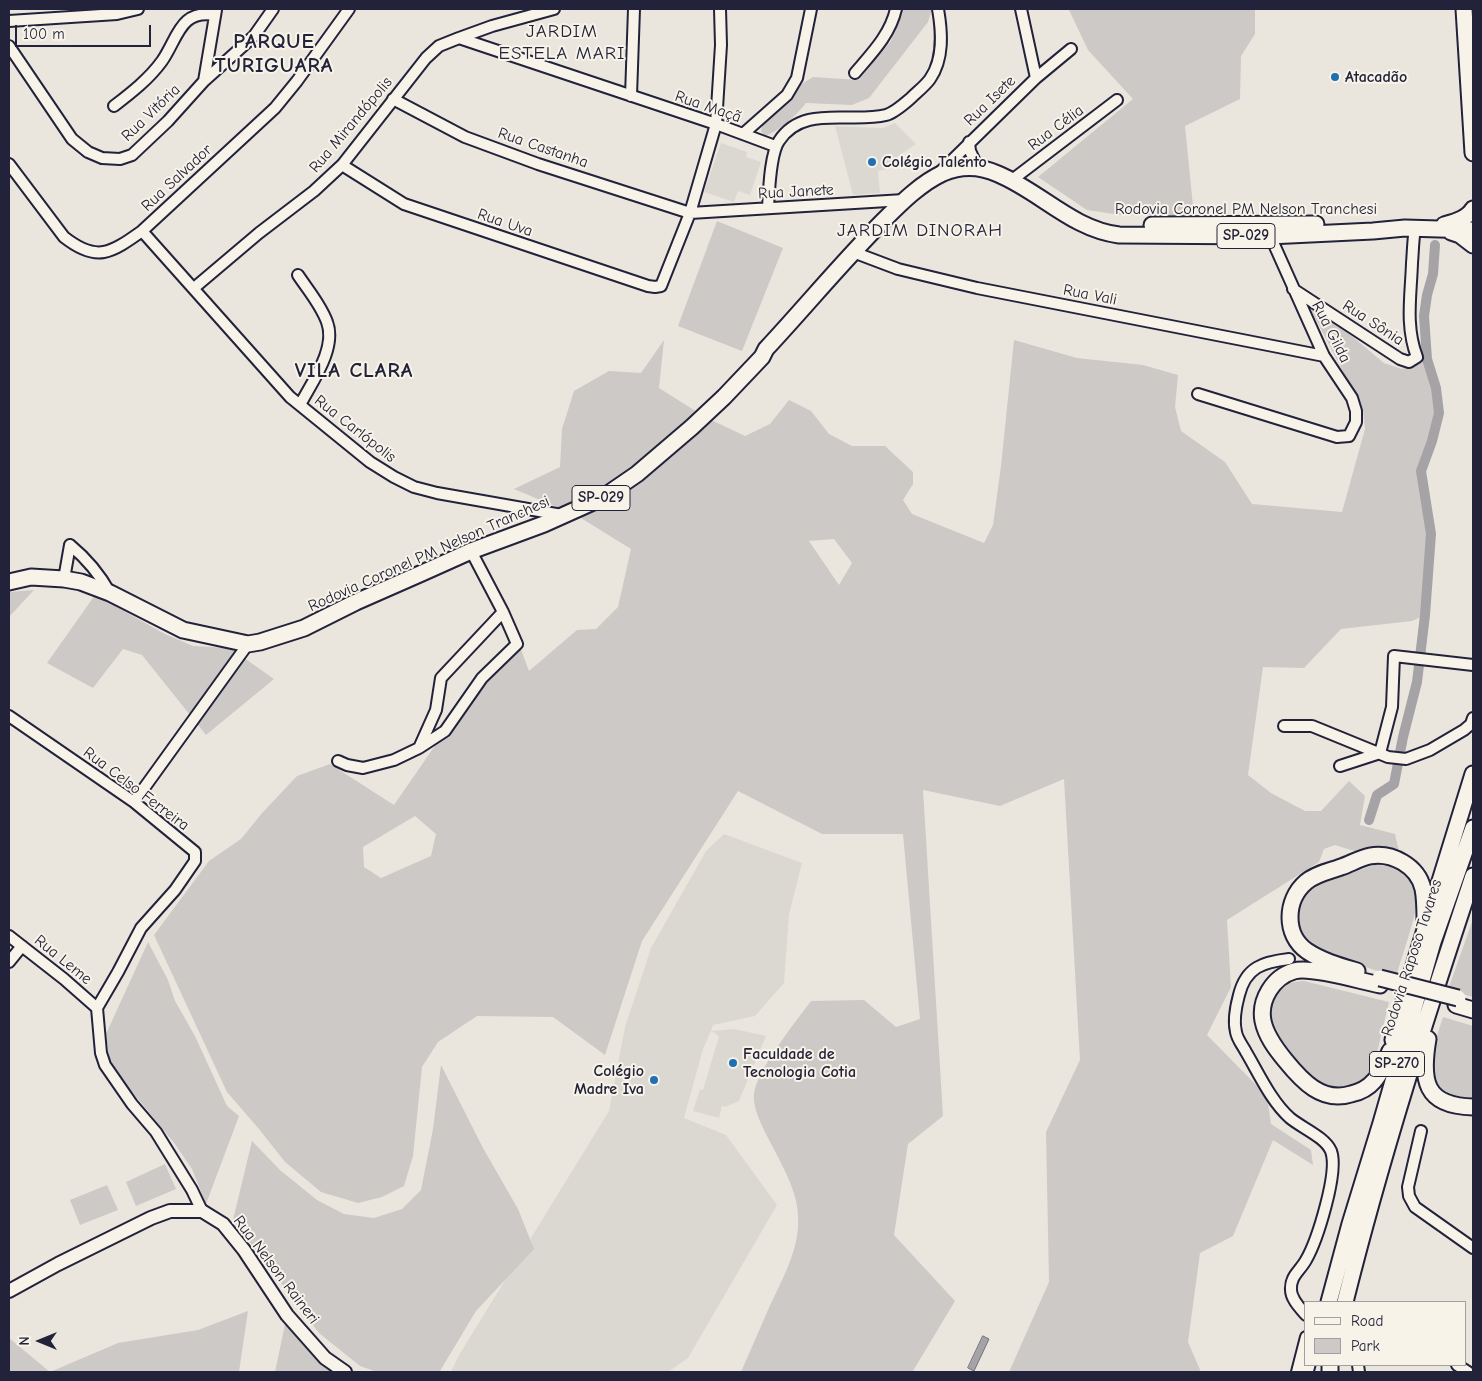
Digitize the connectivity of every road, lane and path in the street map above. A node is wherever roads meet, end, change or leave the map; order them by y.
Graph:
1 (138, 9) edge
2 (273, 9) edge
3 (349, 9) edge
4 (554, 9) edge
5 (634, 9) edge
6 (720, 9) edge
7 (811, 9) edge
8 (896, 9) edge
9 (938, 9) edge
10 (1021, 9) edge
11 (1464, 9) edge
12 (216, 12) edge
13 (54, 13) edge
14 (9, 21) edge
15 (459, 38) junction
16 (9, 46) edge
17 (1071, 49) dead end
18 (855, 73) dead end
19 (1036, 78) junction
20 (204, 82) junction
21 (631, 96) junction
22 (392, 99) junction
23 (1117, 100) dead end
24 (114, 106) dead end
25 (716, 124) junction
26 (743, 134) junction
27 (970, 142) junction
28 (775, 146) junction
29 (1473, 153) edge
30 (9, 164) edge
31 (342, 164) junction
32 (978, 168) junction
33 (933, 179) junction
34 (1012, 180) junction
35 (904, 200) junction
36 (768, 208) junction
37 (1473, 209) edge
38 (690, 213) junction
39 (1410, 228) junction
40 (1435, 228) junction
41 (1268, 230) junction
42 (1473, 230) edge
43 (142, 231) junction
44 (1473, 245) edge
45 (853, 252) junction
46 (298, 275) dead end
47 (194, 288) junction
48 (1293, 289) junction
49 (1324, 356) junction
50 (1198, 394) dead end
51 (300, 404) junction
52 (562, 515) junction
53 (471, 551) junction
54 (64, 578) junction
55 (9, 582) edge
56 (110, 592) junction
57 (503, 612) junction
58 (248, 644) junction
59 (1473, 665) edge
60 (9, 716) edge
61 (1473, 718) edge
62 (1284, 726) dead end
63 (419, 748) junction
64 (1384, 755) junction
65 (338, 761) dead end
66 (1340, 766) dead end
67 (1473, 774) edge
68 (134, 802) junction
69 (1473, 804) edge
70 (1473, 828) edge
71 (1473, 876) edge
72 (1438, 889) junction
73 (1473, 906) edge
74 (1425, 930) junction
75 (9, 936) edge
76 (1451, 943) junction
77 (22, 946) junction
78 (1289, 959) dead end
79 (9, 962) edge
80 (1380, 982) junction
81 (1432, 1002) junction
82 (1457, 1002) junction
83 (1473, 1002) edge
84 (97, 1008) junction
85 (1473, 1010) edge
86 (1390, 1051) junction
87 (1473, 1107) edge
88 (1421, 1131) dead end
89 (202, 1212) junction
90 (1350, 1224) junction
91 (1473, 1248) edge
92 (1333, 1285) junction
93 (9, 1291) edge
94 (1325, 1301) edge
95 (1329, 1301) edge
96 (1345, 1301) edge
97 (1304, 1313) edge
98 (1304, 1345) edge
99 (345, 1372) edge
100 (1297, 1372) edge

1 - 13 street
2 - 20 street, Rua Vitória
3 - 43 street, Rua Salvador
4 - 15 street, Rua Mirandópolis
5 - 21 street
6 - 25 street
7 - 26 street
8 - 18 street
9 - 28 street
10 - 19 street
11 - 29 highway
12 - 20 street
12 - 24 street
13 - 14 street
15 - 21 street, Rua Maçã
15 - 22 street, Rua Mirandópolis
16 - 20 street, Rua Vitória
17 - 19 street, Rua Isete
19 - 27 street, Rua Isete
21 - 25 street, Rua Maçã
22 - 31 street, Rua Mirandópolis
22 - 38 street, Rua Castanha
23 - 34 street, Rua Célia
25 - 26 street, Rua Maçã
25 - 38 street
26 - 28 street, Rua Maçã
27 - 32 street
27 - 33 street, Rua Isete
28 - 36 street
30 - 43 street, Rua Salvador
31 - 38 street, Rua Uva
31 - 47 street, Rua Mirandópolis
32 - 33 highway, Rodovia Coronel PM Nelson Tranchesi / SP-029
32 - 34 highway, Rodovia Coronel PM Nelson Tranchesi / SP-029
33 - 35 highway, Rodovia Coronel PM Nelson Tranchesi / SP-029
34 - 41 highway, Rodovia Coronel PM Nelson Tranchesi / SP-029
35 - 36 street, Rua Janete
35 - 45 highway, Rodovia Coronel PM Nelson Tranchesi / SP-029
36 - 38 street, Rua Janete
37 - 40 highway, SP-029
39 - 40 highway, Rodovia Coronel PM Nelson Tranchesi / SP-029
39 - 41 highway, Rodovia Coronel PM Nelson Tranchesi / SP-029
39 - 48 street, Rua Sônia
40 - 42 highway, SP-029
40 - 44 highway, SP-029
41 - 48 street, Rua Gilda
43 - 47 street, Rua Carlópolis
45 - 49 street, Rua Vali
45 - 52 highway, Rodovia Coronel PM Nelson Tranchesi / SP-029
46 - 51 street
47 - 51 street, Rua Carlópolis
48 - 49 street, Rua Gilda
49 - 50 street, Rua Gilda
51 - 52 street, Rua Carlópolis
52 - 53 highway, Rodovia Coronel PM Nelson Tranchesi / SP-029
53 - 57 street
53 - 58 highway, Rodovia Coronel PM Nelson Tranchesi / SP-029
54 - 55 highway, Rodovia Coronel PM Nelson Tranchesi / SP-029
54 - 56 highway, Rodovia Coronel PM Nelson Tranchesi / SP-029
54 - 56 street
56 - 58 highway, Rodovia Coronel PM Nelson Tranchesi / SP-029
57 - 63 street
57 - 63 street
58 - 68 street
59 - 64 street
60 - 68 street, Rua Celso Ferreira
61 - 64 street
62 - 64 street
63 - 65 street
64 - 66 street
67 - 72 highway
68 - 84 street, Rua Celso Ferreira
69 - 72 highway
70 - 90 highway, Rodovia Raposo Tavares / SP-270
71 - 76 highway, Rodovia Raposo Tavares / SP-270
72 - 74 highway, Rodovia Raposo Tavares
73 - 76 highway
74 - 80 highway
74 - 86 highway, Rodovia Raposo Tavares
75 - 77 street, Rua Leme
76 - 81 highway, Rodovia Raposo Tavares / SP-270
77 - 79 street
77 - 84 street, Rua Leme
78 - 97 street
80 - 82 highway, bridge
80 - 86 highway
81 - 87 highway
81 - 96 highway, Rodovia Raposo Tavares / SP-270
82 - 83 highway
82 - 85 highway
84 - 89 street
86 - 90 highway
88 - 91 street
89 - 93 main road, Rua Nelson Raineri
89 - 99 main road, Rua Nelson Raineri
90 - 92 highway, Rodovia Raposo Tavares / SP-270
92 - 94 highway
92 - 95 highway, Rodovia Raposo Tavares / SP-270
98 - 100 street

